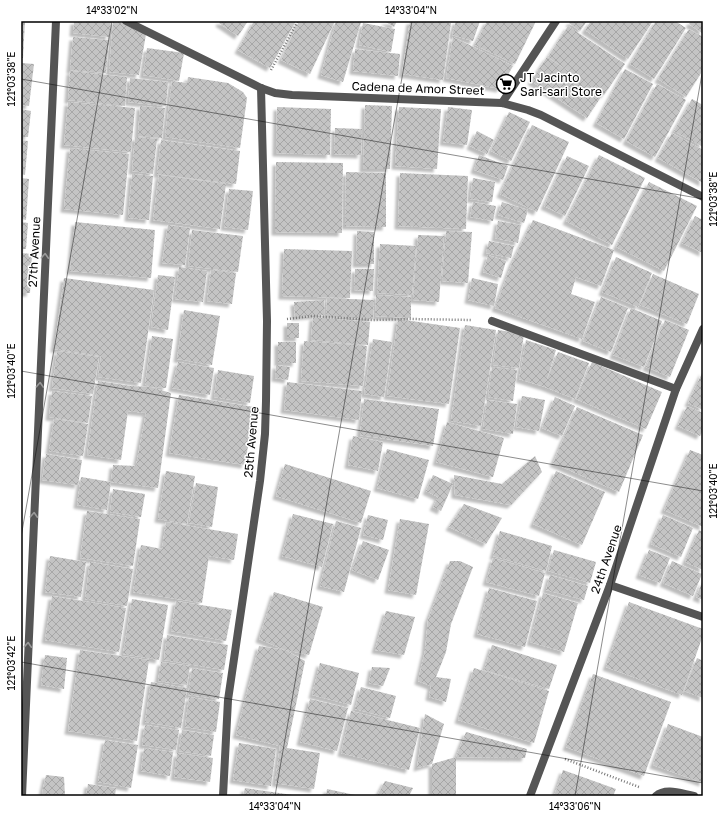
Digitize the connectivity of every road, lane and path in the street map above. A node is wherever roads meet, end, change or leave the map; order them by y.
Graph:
1 (56, 21) edge
2 (126, 21) edge
3 (298, 21) edge
4 (556, 21) edge
5 (261, 88) junction
6 (502, 103) junction
7 (703, 197) edge
8 (267, 321) junction
9 (492, 321) joint
10 (703, 329) edge
11 (676, 389) junction
12 (610, 585) junction
13 (703, 617) edge
14 (547, 753) junction
15 (657, 795) edge
16 (22, 796) edge
17 (223, 796) edge
18 (530, 796) edge
19 (694, 796) edge

16 -> 1 street, 27th Avenue
2 - 5 street, Cadena de Amor Street
3 - 5 path
4 - 6 street
5 - 6 street, Cadena de Amor Street
5 - 8 street, 25th Avenue
6 - 7 street, Cadena de Amor Street
8 - 9 path
8 - 17 street, 25th Avenue
9 - 11 street
10 - 11 street, 24th Avenue
11 - 12 street, 24th Avenue
12 - 13 street
12 - 14 street, 24th Avenue
14 - 15 path
14 - 18 street, 24th Avenue
15 - 19 street

